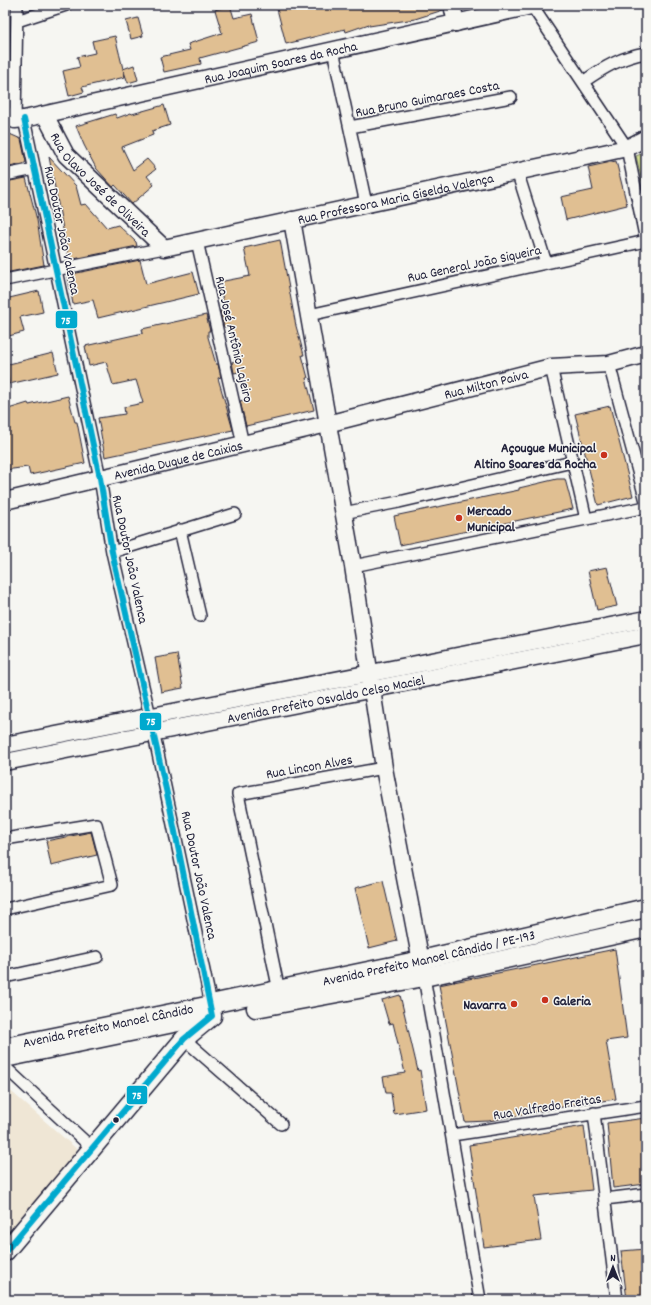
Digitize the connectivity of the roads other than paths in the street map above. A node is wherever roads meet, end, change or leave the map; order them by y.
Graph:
1 (17, 5) edge
2 (66, 5) edge
3 (452, 5) edge
4 (534, 6) edge
5 (17, 21) junction
6 (456, 23) junction
7 (333, 50) junction
8 (646, 53) edge
9 (583, 82) junction
10 (510, 97) dead end
11 (45, 115) junction
12 (15, 118) edge
13 (350, 127) junction
14 (646, 138) edge
15 (627, 148) junction
16 (35, 169) junction
17 (517, 171) junction
18 (5, 174) edge
19 (366, 204) junction
20 (292, 220) junction
21 (197, 240) junction
22 (646, 241) edge
23 (164, 248) junction
24 (546, 263) junction
25 (56, 270) junction
26 (5, 280) edge
27 (309, 315) junction
28 (646, 354) edge
29 (609, 364) junction
30 (551, 367) junction
31 (328, 424) junction
32 (243, 444) junction
33 (572, 462) junction
34 (100, 478) junction
35 (5, 501) edge
36 (646, 501) edge
37 (646, 507) edge
38 (343, 513) junction
39 (235, 514) dead end
40 (586, 519) junction
41 (180, 530) junction
42 (112, 552) junction
43 (353, 566) junction
44 (200, 616) dead end
45 (646, 619) edge
46 (646, 635) edge
47 (371, 681) junction
48 (150, 716) junction
49 (154, 732) junction
50 (5, 745) edge
51 (5, 762) edge
52 (384, 768) junction
53 (5, 839) edge
54 (646, 908) edge
55 (5, 909) edge
56 (646, 928) edge
57 (97, 956) dead end
58 (423, 969) junction
59 (5, 976) edge
60 (279, 991) junction
61 (211, 1010) junction
62 (184, 1039) junction
63 (5, 1046) edge
64 (5, 1058) edge
65 (5, 1067) edge
66 (646, 1106) edge
67 (594, 1113) junction
68 (281, 1124) dead end
69 (452, 1135) junction
70 (92, 1148) junction
71 (646, 1194) edge
72 (605, 1198) junction
73 (5, 1252) edge
74 (480, 1300) edge
75 (617, 1300) edge

1 - 5 street, Rua Doutor João Valenca
2 - 5 street
3 - 6 street
4 - 6 street, Rua Joaquim Soares da Rocha
4 - 9 street
5 - 12 street, Rua Doutor João Valenca
6 - 7 street, Rua Joaquim Soares da Rocha
7 - 11 street, Rua Joaquim Soares da Rocha
7 - 13 street
8 - 9 street
9 - 15 street
10 - 13 street, Rua Bruno Guimaraes Costa
11 - 12 street, Rua Joaquim Soares da Rocha
11 - 23 street, Rua Olavo José de Oliveira
12 - 16 street, Rua Doutor João Valenca
13 - 19 street
14 - 15 street, Rua Professora Maria Giselda Valença
15 - 17 street, Rua Professora Maria Giselda Valença
15 - 22 street
16 - 18 street
16 - 25 street, Rua Doutor João Valenca
17 - 19 street, Rua Professora Maria Giselda Valença
17 - 24 street
19 - 20 street, Rua Professora Maria Giselda Valença
20 - 21 street, Rua Professora Maria Giselda Valença
20 - 27 street
21 - 23 street, Rua Professora Maria Giselda Valença
21 - 32 street, Rua José Antônio Lajeiro
22 - 24 street, Rua General João Siqueira
23 - 25 street
24 - 27 street, Rua General João Siqueira
25 - 26 street
25 - 34 street, Rua Doutor João Valenca
27 - 31 street
28 - 29 street, Rua Milton Paiva
29 - 30 street, Rua Milton Paiva
29 - 36 street
30 - 31 street, Rua Milton Paiva
30 - 33 street
31 - 32 street, Avenida Duque de Caixias
31 - 38 street
32 - 34 street, Avenida Duque de Caixias
33 - 38 street
33 - 40 street
34 - 35 street, Avenida Duque de Caixias
34 - 42 street, Rua Doutor João Valenca
37 - 40 street
38 - 43 street
39 - 41 street
40 - 43 street
41 - 42 street
41 - 44 street
42 - 48 street, Rua Doutor João Valenca
43 - 47 street
45 - 47 street, Avenida Prefeito Osvaldo Celso Maciel
46 - 47 street, Avenida Prefeito Osvaldo Celso Maciel
47 - 48 street, Avenida Prefeito Osvaldo Celso Maciel
47 - 49 street, Avenida Prefeito Osvaldo Celso Maciel
47 - 52 street
48 - 49 street, Rua Doutor João Valenca
48 - 50 street, Avenida Prefeito Osvaldo Celso Maciel
49 - 51 street, Avenida Prefeito Osvaldo Celso Maciel
49 - 61 street, Rua Doutor João Valenca
52 - 58 street
52 - 60 street, Rua Lincon Alves
53 - 55 street
54 - 58 main road, Avenida Prefeito Manoel Cândido / PE-193
56 - 58 main road, Avenida Prefeito Manoel Cândido / PE-193
57 - 59 street
58 - 60 main road, Avenida Prefeito Manoel Cândido / PE-193
58 - 61 main road, Avenida Prefeito Manoel Cândido / PE-193
58 - 69 street
60 - 61 main road, Avenida Prefeito Manoel Cândido / PE-193
61 - 62 main road
61 - 63 street, Avenida Prefeito Manoel Cândido
61 - 64 street, Avenida Prefeito Manoel Cândido
62 - 68 street
62 - 70 main road
65 - 70 street
66 - 67 street, Rua Valfredo Freitas
67 - 69 street, Rua Valfredo Freitas
67 - 72 street
69 - 74 street
70 - 73 main road
71 - 72 street
72 - 75 street

